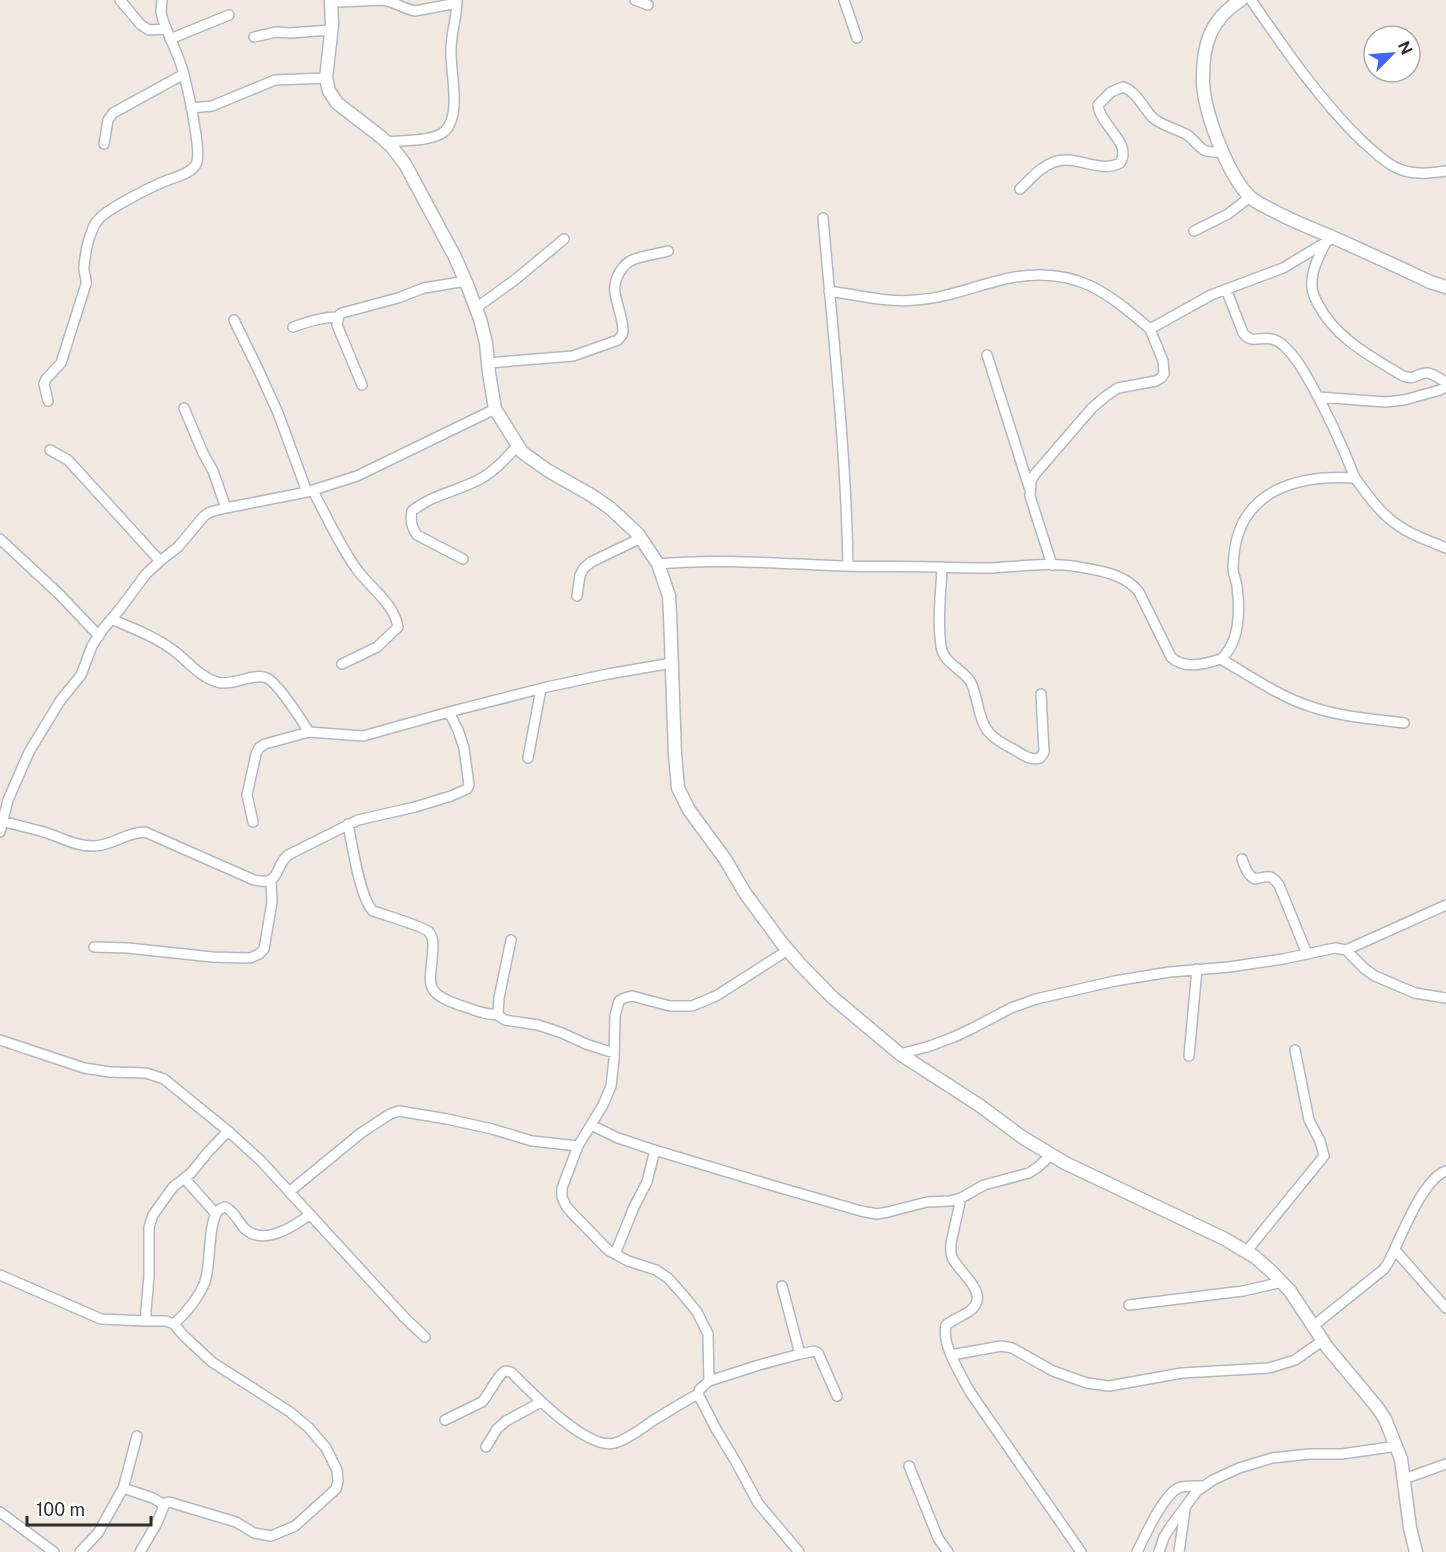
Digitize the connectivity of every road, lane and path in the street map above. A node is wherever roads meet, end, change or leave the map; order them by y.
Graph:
1 (120, 0) edge
2 (162, 0) edge
3 (331, 0) edge
4 (635, 0) edge
5 (844, 0) edge
6 (1241, 0) edge
7 (1251, 0) edge
8 (457, 2) edge
9 (648, 5) dead end
10 (229, 15) dead end
11 (331, 30) junction
12 (168, 34) junction
13 (254, 37) dead end
14 (857, 38) dead end
15 (184, 74) junction
16 (326, 78) junction
17 (191, 108) junction
18 (387, 142) junction
19 (104, 144) dead end
20 (1223, 152) junction
21 (1446, 171) edge
22 (1020, 189) dead end
23 (1250, 197) junction
24 (823, 218) dead end
25 (1194, 231) dead end
26 (564, 239) dead end
27 (1329, 240) junction
28 (668, 251) dead end
29 (464, 277) junction
30 (1446, 287) edge
31 (1226, 289) junction
32 (829, 291) junction
33 (476, 308) junction
34 (337, 318) junction
35 (234, 320) dead end
36 (293, 327) dead end
37 (1150, 329) junction
38 (987, 355) dead end
39 (488, 363) junction
40 (1446, 382) edge
41 (362, 385) dead end
42 (1446, 387) edge
43 (1318, 397) junction
44 (48, 401) dead end
45 (184, 408) dead end
46 (495, 409) junction
47 (517, 446) junction
48 (50, 450) dead end
49 (1355, 478) junction
50 (1029, 487) junction
51 (310, 491) junction
52 (226, 508) junction
53 (641, 538) junction
54 (0, 540) edge
55 (1446, 548) edge
56 (463, 559) dead end
57 (160, 561) junction
58 (658, 564) junction
59 (1052, 565) junction
60 (848, 566) junction
61 (942, 567) junction
62 (577, 596) dead end
63 (111, 619) junction
64 (99, 636) junction
65 (1221, 659) junction
66 (672, 663) junction
67 (342, 664) dead end
68 (541, 689) junction
69 (1041, 694) dead end
70 (449, 712) junction
71 (1404, 723) dead end
72 (309, 732) junction
73 (528, 758) dead end
74 (2, 821) junction
75 (253, 822) dead end
76 (348, 824) junction
77 (0, 832) edge
78 (1242, 859) dead end
79 (271, 880) junction
80 (1446, 905) edge
81 (511, 940) dead end
82 (94, 947) dead end
83 (788, 950) junction
84 (1346, 950) junction
85 (1307, 954) junction
86 (1197, 969) junction
87 (1446, 998) edge
88 (498, 1014) junction
89 (0, 1040) edge
90 (1296, 1050) dead end
91 (614, 1053) junction
92 (900, 1054) junction
93 (1189, 1056) dead end
94 (591, 1125) junction
95 (228, 1131) junction
96 (578, 1146) junction
97 (655, 1150) junction
98 (1051, 1155) junction
99 (1446, 1172) edge
100 (185, 1179) junction
101 (289, 1192) junction
102 (961, 1198) junction
103 (216, 1214) junction
104 (309, 1215) junction
105 (1395, 1250) junction
106 (1246, 1252) junction
107 (615, 1254) junction
108 (0, 1275) edge
109 (1282, 1282) junction
110 (782, 1286) dead end
111 (1130, 1305) dead end
112 (1446, 1308) edge
113 (146, 1322) junction
114 (174, 1324) junction
115 (1312, 1327) junction
116 (425, 1336) dead end
117 (1322, 1341) junction
118 (800, 1354) junction
119 (951, 1354) junction
120 (709, 1381) junction
121 (698, 1394) junction
122 (837, 1396) dead end
123 (541, 1402) junction
124 (445, 1420) dead end
125 (137, 1436) dead end
126 (1397, 1446) junction
127 (486, 1448) dead end
128 (1446, 1464) edge
129 (909, 1466) dead end
130 (1404, 1479) junction
131 (1202, 1486) junction
132 (123, 1489) junction
133 (164, 1505) junction
134 (1185, 1508) junction
135 (0, 1512) edge
136 (54, 1552) edge
137 (80, 1552) edge
138 (140, 1552) edge
139 (799, 1552) edge
140 (948, 1552) edge
141 (1081, 1552) edge
142 (1137, 1552) edge
143 (1160, 1552) edge
144 (1179, 1552) edge
145 (1416, 1552) edge

1 - 12 street
2 - 12 street
3 - 8 street
3 - 11 street
4 - 9 street
5 - 14 street
6 - 20 street
7 - 21 street
8 - 18 street
10 - 12 street
11 - 13 street
11 - 16 street
12 - 15 street
15 - 17 street
15 - 19 street
16 - 17 street
16 - 18 street
17 - 44 street
18 - 29 street
20 - 22 street
20 - 23 street
23 - 25 street
23 - 27 street
24 - 32 street
26 - 33 street
27 - 30 street
27 - 31 street
27 - 40 street
28 - 39 street
29 - 33 street
29 - 34 street
31 - 37 street
31 - 43 street
32 - 37 street
32 - 60 street
33 - 39 street
34 - 36 street
34 - 41 street
35 - 51 street
37 - 50 street
38 - 50 street
39 - 46 street
42 - 43 street
43 - 49 street
45 - 52 street
46 - 47 street
46 - 51 street
47 - 53 street
47 - 56 street
48 - 57 street
49 - 55 street
49 - 65 street
50 - 59 street
51 - 52 street
51 - 67 street
52 - 57 street
53 - 58 street
53 - 62 street
54 - 64 street
57 - 63 street
58 - 60 street
58 - 66 street
59 - 61 street
59 - 65 street
60 - 61 street
61 - 69 street
63 - 64 street
63 - 72 street
64 - 74 street
65 - 71 street
66 - 68 street
66 - 83 street
68 - 70 street
68 - 73 street
70 - 72 street
70 - 76 street
72 - 75 street
74 - 77 street
74 - 79 street
76 - 79 street
76 - 88 street
78 - 85 street
79 - 82 street
80 - 84 street
81 - 88 street
83 - 91 street
83 - 92 street
84 - 85 street
84 - 87 street
85 - 86 street
86 - 92 street
86 - 93 street
88 - 91 street
89 - 95 street
90 - 106 street
91 - 94 street
92 - 98 street
94 - 96 street
94 - 97 street
95 - 100 street
95 - 101 street
96 - 101 street
96 - 107 street
97 - 102 street
97 - 107 street
98 - 102 street
98 - 106 street
99 - 105 street
100 - 103 street
100 - 113 street
101 - 104 street
102 - 119 street
103 - 104 street
103 - 114 street
104 - 116 street
105 - 112 street
105 - 115 street
106 - 109 street
107 - 120 street
108 - 113 street
109 - 111 street
109 - 115 street
110 - 118 street
113 - 114 street
114 - 133 street
115 - 117 street
117 - 119 street
117 - 126 street
118 - 120 street
118 - 122 street
119 - 141 street
120 - 121 street
121 - 123 street
121 - 139 street
123 - 124 street
123 - 127 street
125 - 132 street
126 - 130 street
126 - 131 street
128 - 130 street
129 - 140 street
130 - 145 street
131 - 134 street
131 - 142 street
132 - 133 street
132 - 137 street
133 - 138 street
134 - 143 street
134 - 144 street
135 - 136 street

